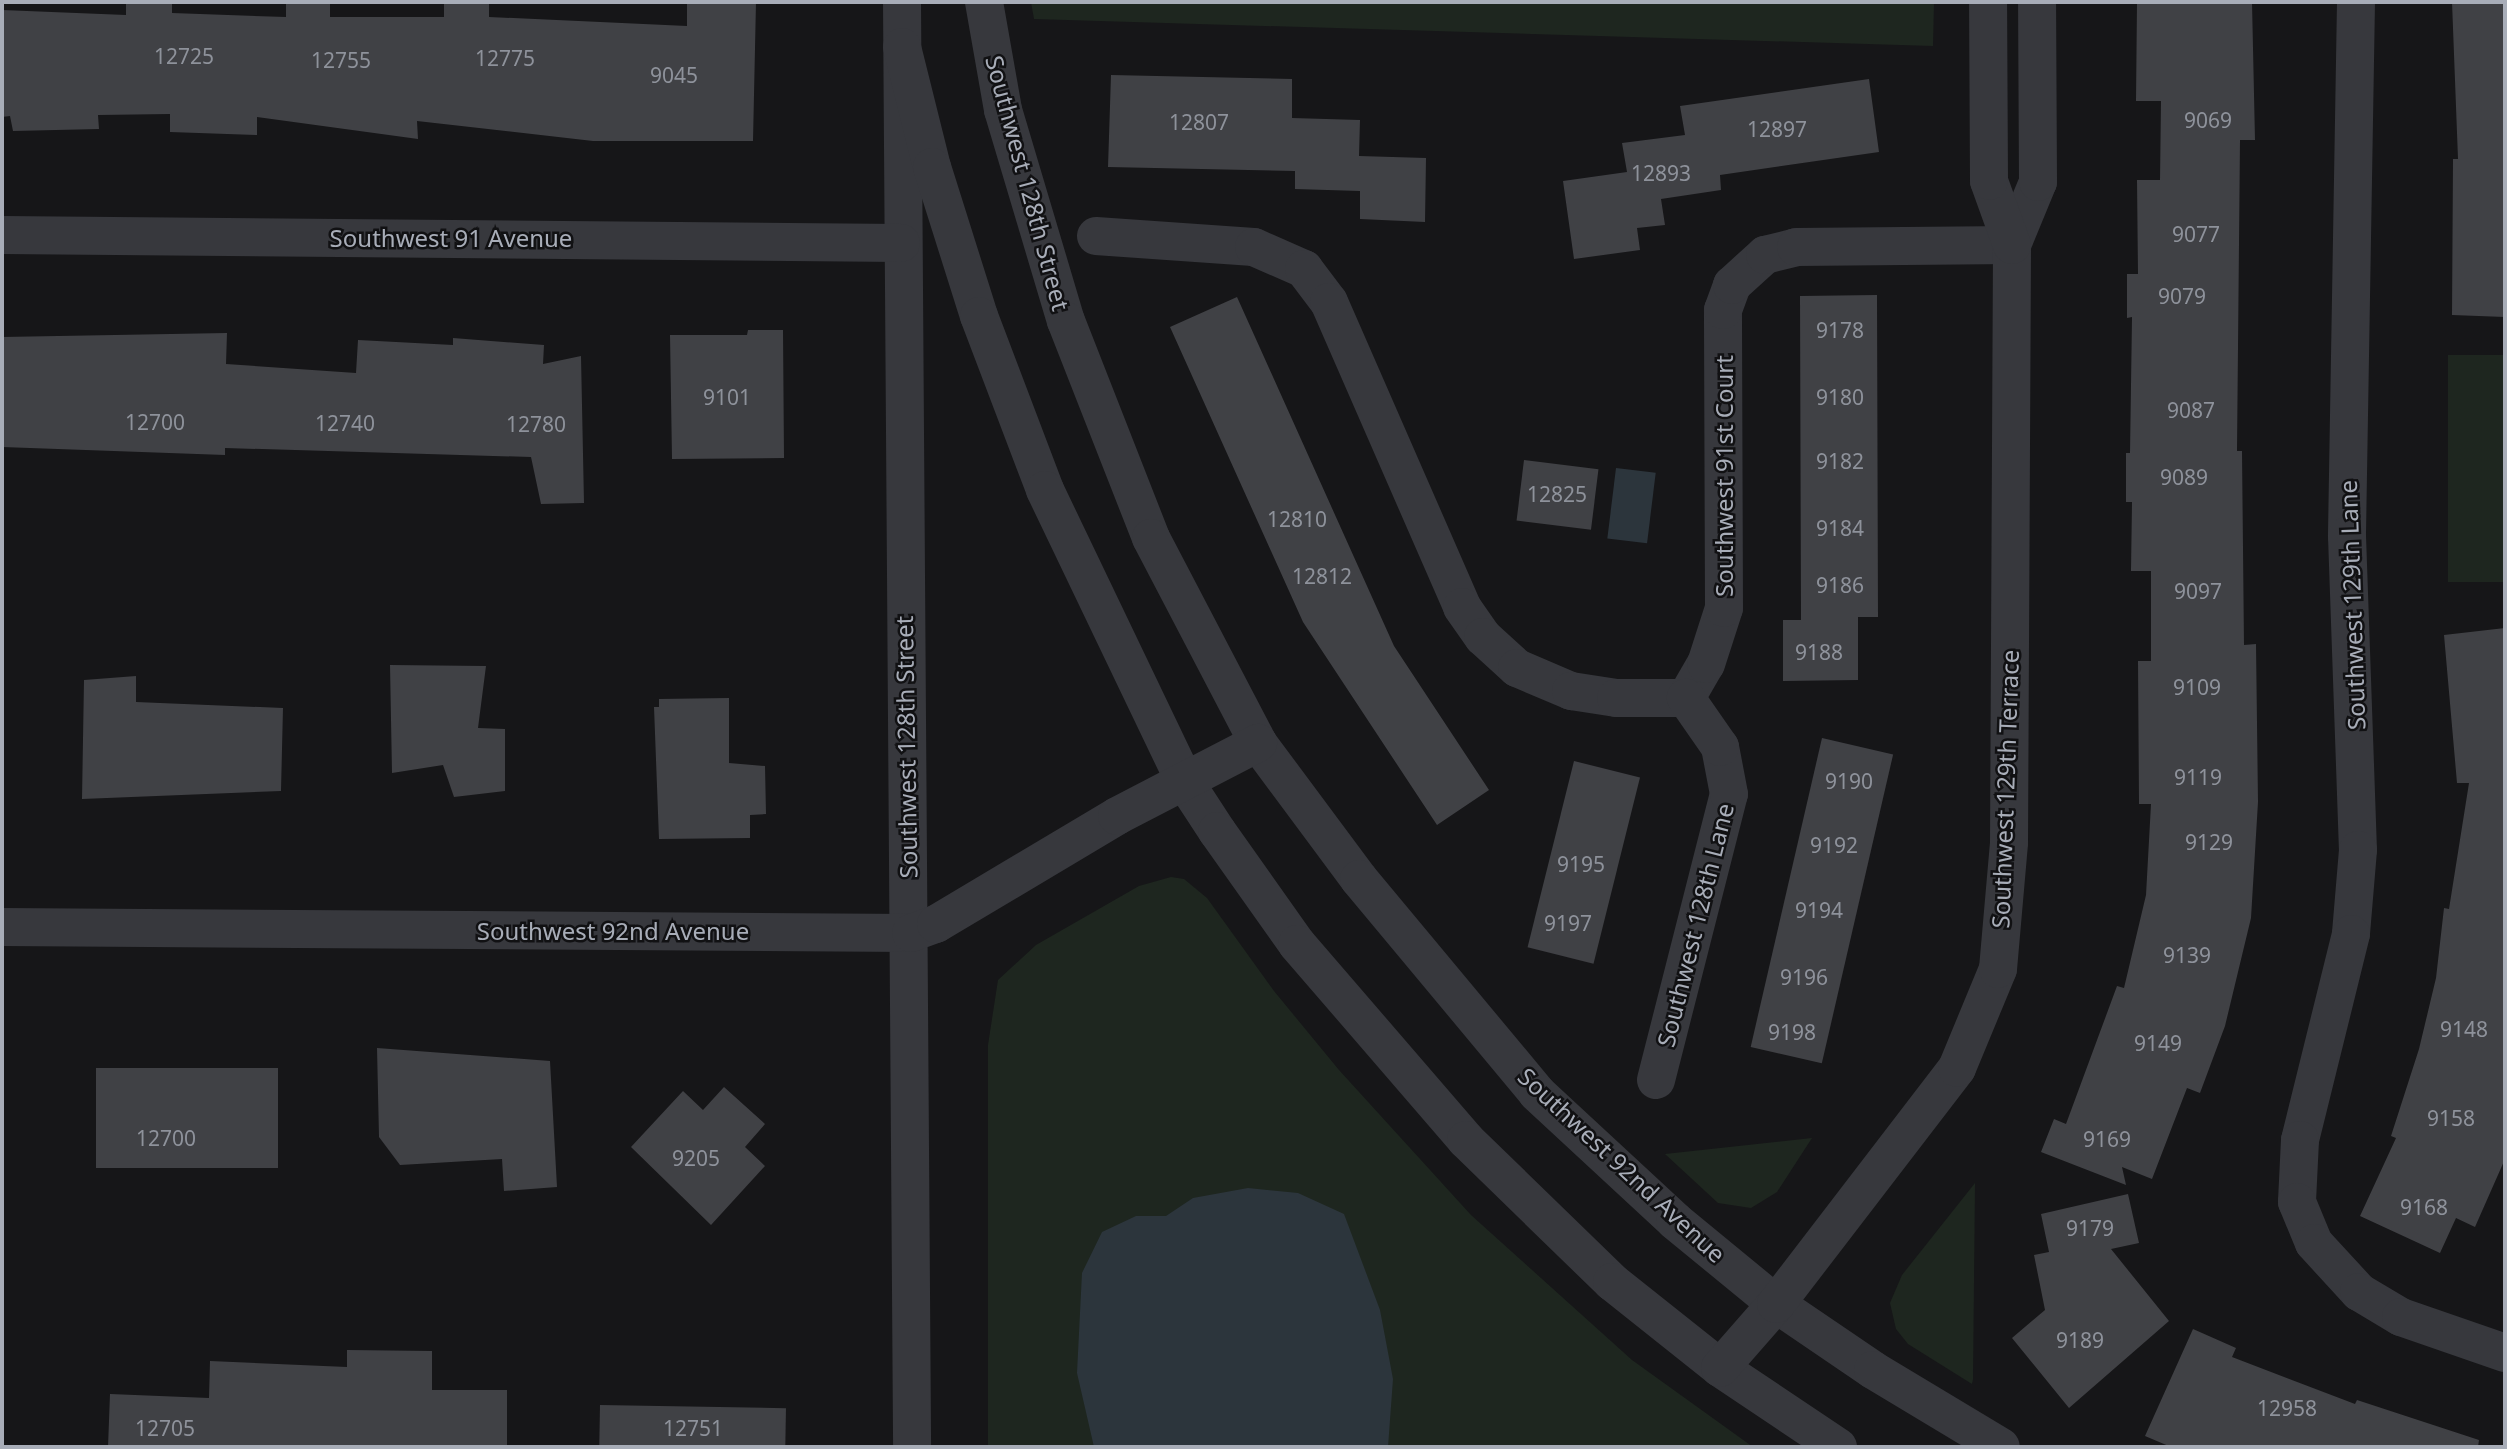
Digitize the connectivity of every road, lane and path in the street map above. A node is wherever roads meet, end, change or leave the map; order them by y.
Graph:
1 (902, 2) edge
2 (984, 2) edge
3 (1988, 2) edge
4 (2037, 2) edge
5 (2356, 2) edge
6 (902, 47) junction
7 (2, 235) edge
8 (1096, 236) dead end
9 (901, 243) junction
10 (2012, 245) junction
11 (1686, 698) junction
12 (1258, 743) junction
13 (1185, 782) junction
14 (2, 927) edge
15 (911, 933) junction
16 (1656, 1080) dead end
17 (1776, 1304) junction
18 (2505, 1353) edge
19 (1720, 1368) junction
20 (912, 1447) edge
21 (1838, 1447) edge
22 (2001, 1447) edge

1 - 6 street, Southwest 128th Street
2 - 12 street, Southwest 128th Street
3 - 10 street, Southwest 129th Terrace
4 - 10 street, Southwest 129th Terrace
5 - 18 street, Southwest 129th Lane
6 - 9 street, Southwest 128th Street
6 - 13 street, Southwest 128th Street
7 - 9 street, Southwest 91 Avenue
8 - 11 street
9 - 15 street, Southwest 128th Street
10 - 11 street, Southwest 91st Court
10 - 17 street, Southwest 129th Terrace
11 - 16 street, Southwest 128th Lane
12 - 13 street, Southwest 92nd Avenue
12 - 17 street, Southwest 92nd Avenue
13 - 15 street, Southwest 92nd Avenue
13 - 19 street
14 - 15 street, Southwest 92nd Avenue
15 - 20 street, Southwest 128th Street
17 - 19 street, Southwest 129th Terrace
17 - 22 street, Southwest 92nd Avenue
19 - 21 street

